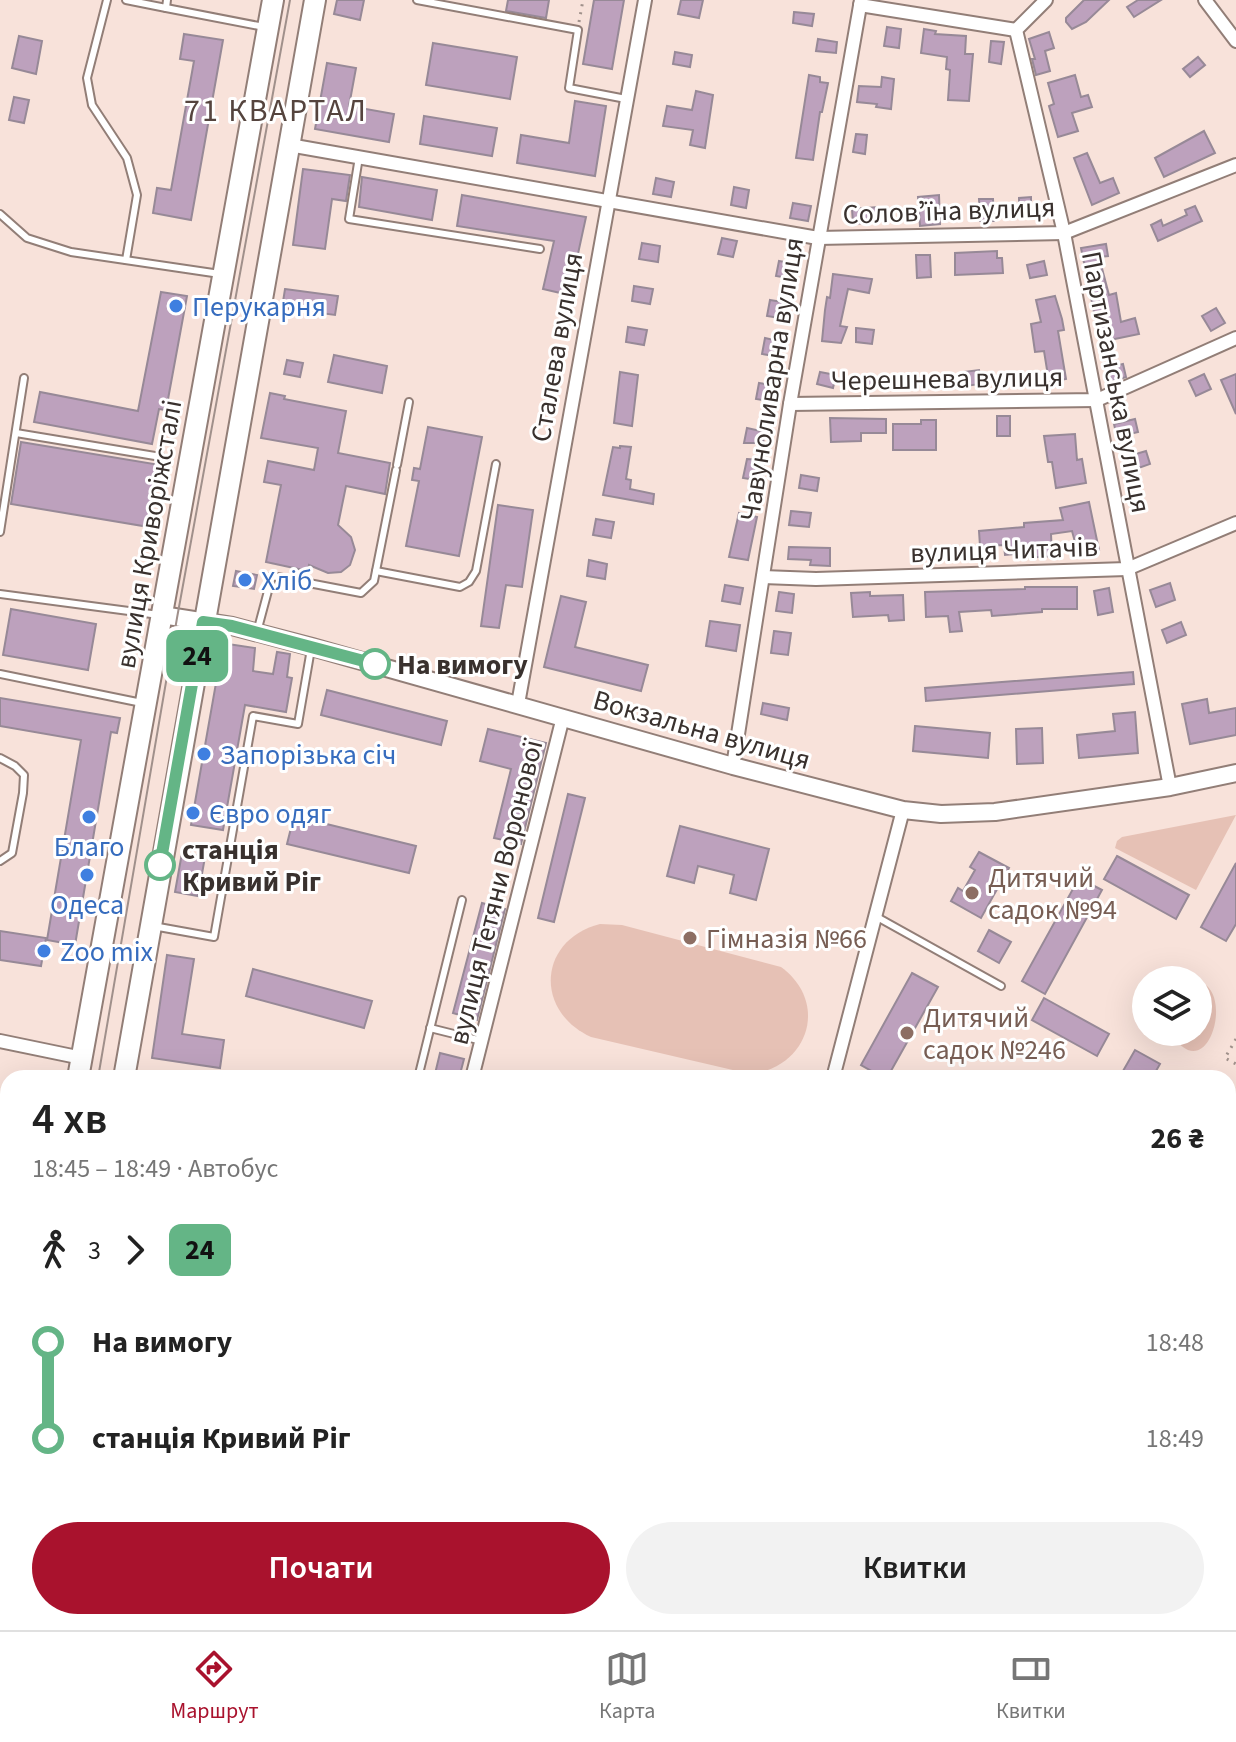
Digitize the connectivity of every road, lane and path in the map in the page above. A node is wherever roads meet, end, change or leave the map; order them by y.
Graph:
1 (107, 0) edge
2 (126, 0) edge
3 (273, 0) edge
4 (315, 0) edge
5 (417, 0) edge
6 (583, 0) edge
7 (645, 0) edge
8 (1046, 0) edge
9 (861, 2) edge
10 (1211, 2) edge
11 (167, 4) edge
12 (268, 28) junction
13 (578, 30) junction
14 (1016, 30) junction
15 (1236, 41) edge
16 (626, 99) junction
17 (289, 145) junction
18 (359, 157) junction
19 (1236, 165) edge
20 (607, 199) junction
21 (0, 214) edge
22 (1064, 233) junction
23 (818, 238) junction
24 (540, 249) dead end
25 (126, 260) junction
26 (223, 275) junction
27 (1236, 338) edge
28 (24, 378) dead end
29 (1097, 400) junction
30 (409, 402) dead end
31 (790, 404) junction
32 (16, 433) junction
33 (161, 457) dead end
34 (496, 464) dead end
35 (1236, 523) edge
36 (0, 532) edge
37 (1127, 569) junction
38 (376, 571) junction
39 (763, 577) junction
40 (0, 594) edge
41 (162, 615) junction
42 (203, 622) junction
43 (257, 633) junction
44 (312, 647) junction
45 (0, 674) edge
46 (146, 704) junction
47 (518, 704) junction
48 (563, 717) junction
49 (0, 758) edge
50 (733, 766) junction
51 (1236, 773) edge
52 (1170, 787) junction
53 (903, 810) junction
54 (0, 861) edge
55 (462, 900) dead end
56 (877, 917) junction
57 (149, 925) junction
58 (1001, 986) dead end
59 (430, 1028) junction
60 (1236, 1039) edge
61 (0, 1041) edge
62 (482, 1041) junction
63 (1236, 1064) edge
64 (80, 1068) edge
65 (125, 1070) edge
66 (420, 1070) edge
67 (474, 1070) edge
68 (835, 1070) edge

1 - 25 lane
2 - 11 lane
3 - 12 main road, вулиця Криворіжсталі
4 - 17 main road
5 - 13 lane
6 - 13 path
7 - 16 street, Сталева вулиця
8 - 14 street
9 - 14 street
9 - 23 street, Чавуноливарна вулиця
10 - 15 street
11 - 12 lane
12 - 26 main road, вулиця Криворіжсталі
13 - 16 lane
14 - 22 street, Партизанська вулиця
16 - 20 street, Сталева вулиця
17 - 18 street, Соловʼїна вулиця
17 - 42 main road
18 - 20 street, Соловʼїна вулиця
18 - 24 lane
19 - 22 street, Соловʼїна вулиця
20 - 23 street, Соловʼїна вулиця
20 - 47 street, Сталева вулиця
21 - 25 lane
22 - 23 street, Соловʼїна вулиця
22 - 29 street, Партизанська вулиця
23 - 31 street, Чавуноливарна вулиця
25 - 26 lane
26 - 41 main road, вулиця Криворіжсталі
27 - 29 street, Черешнева вулиця
28 - 32 lane
29 - 31 street, Черешнева вулиця
29 - 37 street, Партизанська вулиця
30 - 38 lane
31 - 39 street, Чавуноливарна вулиця
32 - 33 lane
32 - 36 lane
34 - 38 lane
35 - 37 street, вулиця Читачів
37 - 39 street, вулиця Читачів
37 - 52 street, Партизанська вулиця
38 - 43 lane
39 - 50 street, Чавуноливарна вулиця
40 - 41 lane
41 - 42 street, Вокзальна вулиця
41 - 46 main road, вулиця Криворіжсталі
42 - 43 street, Вокзальна вулиця
42 - 57 main road
43 - 44 street, Вокзальна вулиця
44 - 47 street, Вокзальна вулиця
44 - 57 lane
45 - 46 lane
46 - 64 main road, вулиця Криворіжсталі
47 - 48 street, Вокзальна вулиця
48 - 50 street, Вокзальна вулиця
48 - 62 street, вулиця Тетяни Воронової
49 - 54 lane
50 - 53 street, Вокзальна вулиця
51 - 52 street, Вокзальна вулиця
52 - 53 street, Вокзальна вулиця
53 - 56 street
55 - 59 lane
56 - 58 lane
56 - 68 street
57 - 65 main road
59 - 62 lane
59 - 66 lane
60 - 63 path
61 - 64 street
62 - 67 street, вулиця Тетяни Воронової

